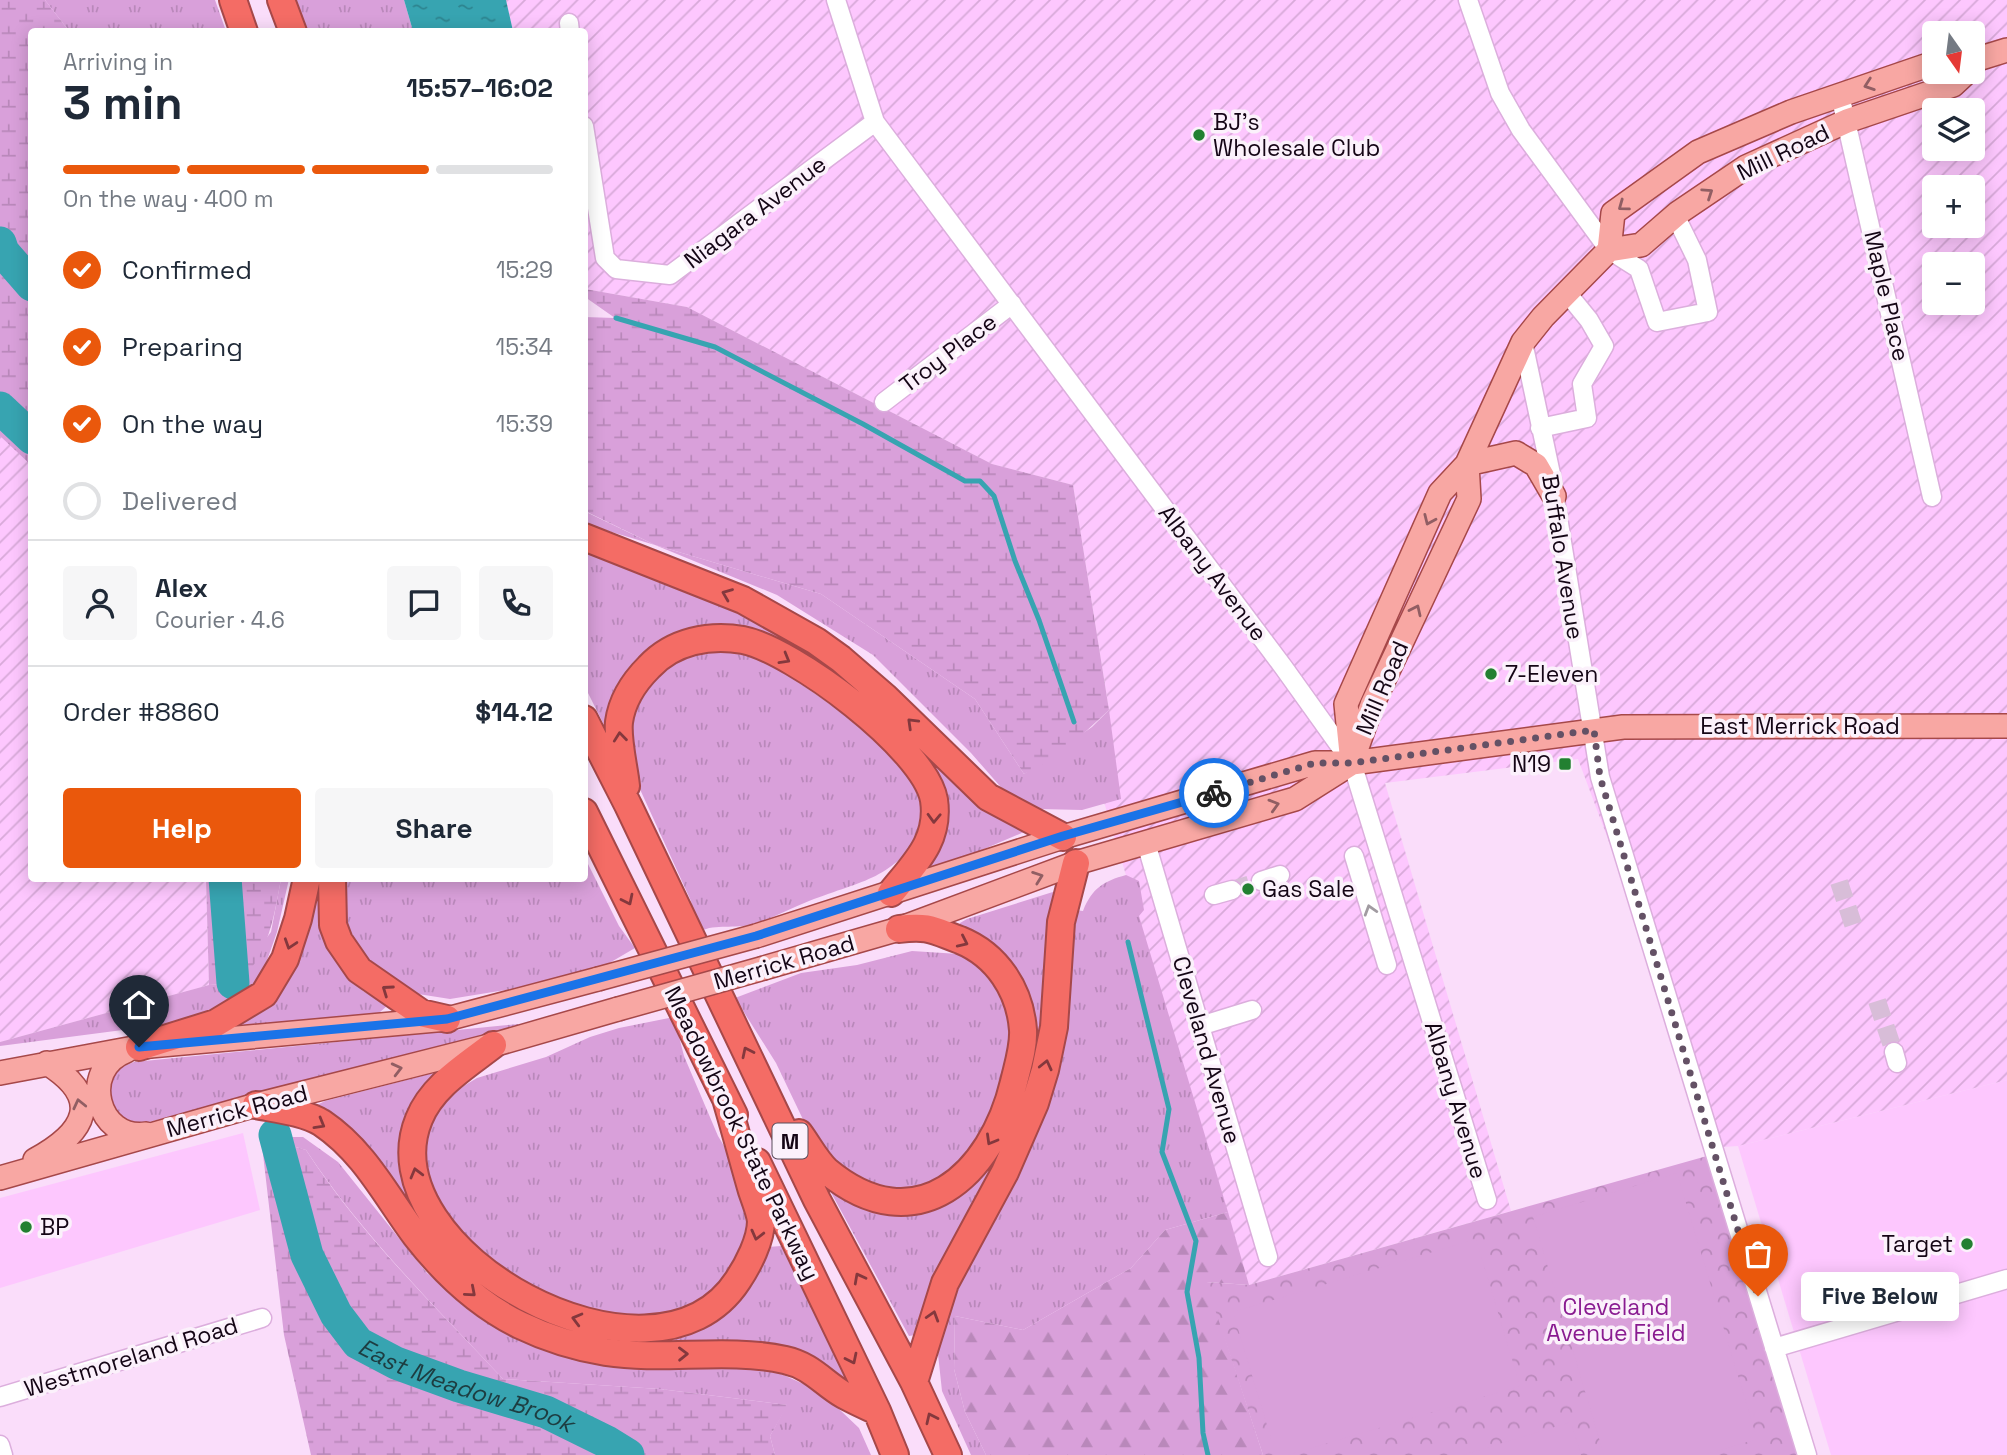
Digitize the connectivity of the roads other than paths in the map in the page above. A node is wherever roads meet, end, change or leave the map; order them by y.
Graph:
1 (233, 0) edge
2 (281, 0) edge
3 (836, 0) edge
4 (1468, 0) edge
5 (243, 28) edge
6 (292, 28) edge
7 (2007, 50) edge
8 (1985, 59) edge
9 (1922, 67) edge
10 (1954, 84) edge
11 (1840, 95) junction
12 (1847, 121) junction
13 (875, 122) junction
14 (588, 152) edge
15 (1675, 215) junction
16 (1609, 250) junction
17 (1567, 293) junction
18 (1012, 304) junction
19 (1523, 342) junction
20 (884, 402) dead end
21 (1540, 428) junction
22 (1467, 464) junction
23 (1554, 496) junction
24 (1932, 497) dead end
25 (588, 539) edge
26 (2007, 726) edge
27 (588, 727) edge
28 (1594, 730) junction
29 (1352, 763) junction
30 (628, 805) junction
31 (591, 831) edge
32 (1063, 836) junction
33 (1146, 843) junction
34 (1354, 856) dead end
35 (1076, 863) junction
36 (1280, 876) dead end
37 (1261, 881) tunnel mouth
38 (306, 882) edge
39 (332, 882) edge
40 (1232, 890) tunnel mouth
41 (891, 893) junction
42 (1214, 895) dead end
43 (899, 929) junction
44 (1387, 965) dead end
45 (1252, 1010) dead end
46 (447, 1019) junction
47 (1200, 1026) junction
48 (493, 1045) junction
49 (139, 1047) junction
50 (47, 1063) junction
51 (0, 1073) edge
52 (760, 1080) junction
53 (726, 1099) junction
54 (256, 1104) junction
55 (161, 1132) junction
56 (64, 1152) junction
57 (0, 1176) edge
58 (1487, 1200) dead end
59 (1268, 1257) dead end
60 (2007, 1279) edge
61 (262, 1318) dead end
62 (1774, 1348) junction
63 (914, 1382) junction
64 (0, 1396) edge
65 (877, 1411) junction
66 (0, 1445) edge
67 (3, 1455) edge
68 (895, 1455) edge
69 (948, 1455) edge
70 (1807, 1455) edge

1 - 5 highway
2 - 6 highway
3 - 13 street, Albany Avenue
4 - 16 street
7 - 8 main road, Mill Road
9 -> 11 main road, Mill Road
10 - 12 main road, Mill Road
11 - 12 street, Maple Place
11 -> 16 main road, Mill Road
15 -> 12 main road, Mill Road
12 - 24 street, Maple Place
13 - 14 street, Niagara Avenue
13 - 18 street, Albany Avenue
15 - 16 main road, Mill Road
15 - 16 street
16 - 17 main road, Mill Road
17 - 19 main road, Mill Road
17 - 21 street
18 - 20 street, Troy Place
18 - 29 street, Albany Avenue
19 - 21 street, Buffalo Avenue
19 - 22 main road, Mill Road
21 - 23 street, Buffalo Avenue
22 - 23 main road
22 - 29 main road, Mill Road
23 - 28 street, Buffalo Avenue
32 -> 25 highway
26 - 28 main road, East Merrick Road
27 - 30 highway, Meadowbrook State Parkway / M
28 - 29 main road, Merrick Road
28 - 62 street, Buffalo Avenue
29 - 32 main road, Merrick Road
33 -> 29 main road, Merrick Road
29 - 58 street, Albany Avenue
30 -> 41 highway
52 -> 30 highway, Meadowbrook State Parkway / M
31 -> 53 highway, Meadowbrook State Parkway / M
32 - 41 main road, Merrick Road
33 - 35 main road, Merrick Road
33 - 47 street, Cleveland Avenue
44 -> 34 street
43 -> 35 main road, Merrick Road
63 -> 35 highway
36 - 37 street
38 -> 49 highway
46 -> 39 highway
40 - 42 street
41 - 46 main road, Merrick Road, bridge
43 - 48 main road, Merrick Road, bridge
43 -> 52 highway
45 - 47 street
46 - 49 main road, Merrick Road
47 - 59 street, Cleveland Avenue
53 -> 48 highway
54 -> 48 main road, Merrick Road
49 - 50 main road, Merrick Road
49 - 55 main road
50 - 51 main road, Merrick Road
56 -> 50 main road
63 -> 52 highway, Meadowbrook State Parkway / M
53 -> 65 highway, Meadowbrook State Parkway / M
54 - 55 main road, Merrick Road
54 -> 65 highway
55 - 56 main road, Merrick Road
56 - 57 main road, Merrick Road
60 - 62 street
61 - 64 street, Westmoreland Road
62 - 70 street, Buffalo Avenue
69 -> 63 highway, Meadowbrook State Parkway / M
65 - 68 highway, Meadowbrook State Parkway / M
66 - 67 street

